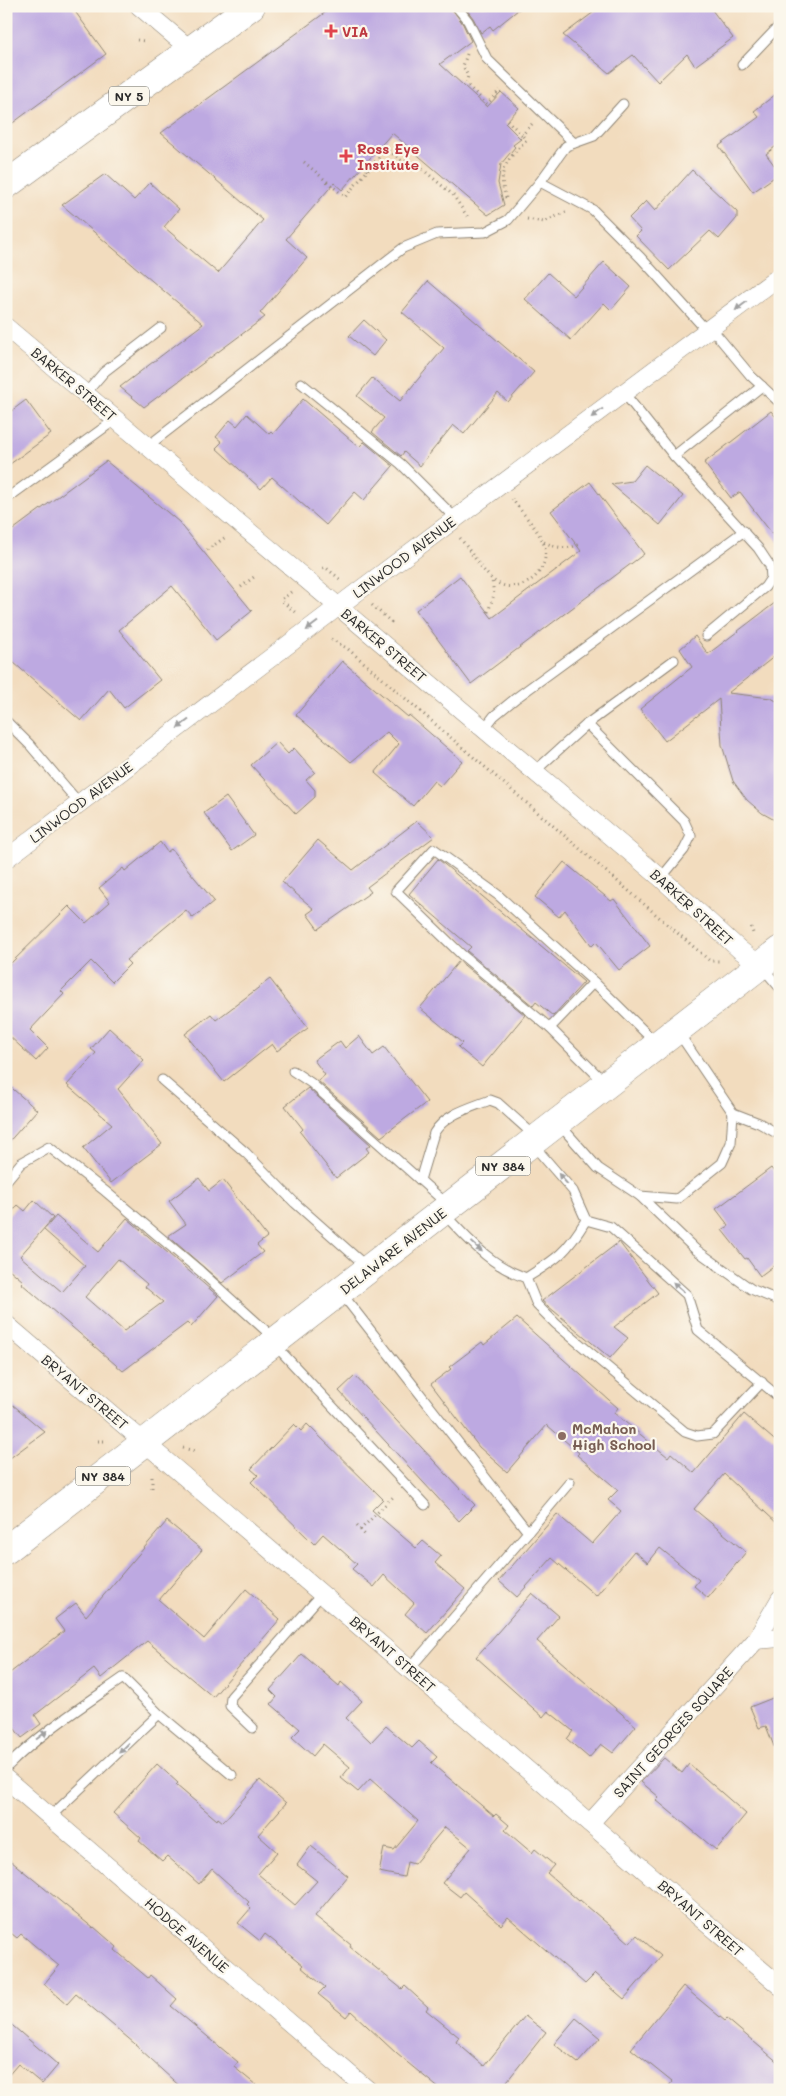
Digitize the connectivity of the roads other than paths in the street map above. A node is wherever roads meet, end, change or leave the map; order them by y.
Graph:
1 (139, 6) edge
2 (251, 6) edge
3 (456, 6) edge
4 (780, 25) edge
5 (191, 50) junction
6 (742, 65) dead end
7 (623, 104) dead end
8 (574, 143) junction
9 (540, 182) junction
10 (6, 185) edge
11 (780, 276) edge
12 (6, 326) edge
13 (161, 328) dead end
14 (709, 329) junction
15 (301, 382) dead end
16 (762, 386) junction
17 (86, 393) junction
18 (624, 393) junction
19 (780, 403) edge
20 (116, 418) junction
21 (148, 446) junction
22 (674, 456) junction
23 (6, 499) edge
24 (456, 519) junction
25 (744, 531) junction
26 (338, 606) junction
27 (706, 636) dead end
28 (674, 660) dead end
29 (6, 722) edge
30 (587, 724) junction
31 (484, 729) junction
32 (534, 772) junction
33 (79, 803) junction
34 (6, 859) edge
35 (661, 878) junction
36 (770, 957) edge
37 (594, 982) junction
38 (780, 988) edge
39 (550, 1028) junction
40 (667, 1037) junction
41 (293, 1071) dead end
42 (162, 1080) dead end
43 (607, 1085) junction
44 (733, 1113) junction
45 (542, 1135) junction
46 (780, 1135) edge
47 (420, 1180) junction
48 (6, 1181) edge
49 (640, 1196) junction
50 (446, 1210) junction
51 (586, 1220) junction
52 (369, 1269) junction
53 (526, 1278) junction
54 (340, 1292) junction
55 (780, 1301) edge
56 (6, 1324) edge
57 (276, 1342) junction
58 (762, 1382) junction
59 (780, 1398) edge
60 (146, 1443) junction
61 (570, 1482) dead end
62 (425, 1505) dead end
63 (528, 1532) junction
64 (6, 1550) edge
65 (322, 1594) junction
66 (780, 1599) edge
67 (780, 1638) edge
68 (756, 1640) junction
69 (410, 1668) junction
70 (159, 1714) junction
71 (253, 1728) dead end
72 (6, 1768) edge
73 (232, 1775) dead end
74 (6, 1779) edge
75 (50, 1817) junction
76 (590, 1823) junction
77 (780, 1986) edge
78 (368, 2090) edge

1 - 5 street
2 - 5 main road, NY 5
3 - 8 lane
4 - 6 lane
5 - 10 main road, NY 5
7 - 8 lane
8 - 9 lane
9 - 14 lane
9 - 21 lane
11 -> 14 street, LINWOOD AVENUE
12 - 17 street, BARKER STREET
13 - 17 lane
14 - 16 lane
14 - 18 street, LINWOOD AVENUE
15 - 24 lane
16 - 19 lane
16 - 22 lane
17 - 20 street, BARKER STREET
18 - 22 lane
18 -> 24 street, LINWOOD AVENUE
20 - 21 street, BARKER STREET
20 - 23 lane
21 - 26 street, BARKER STREET
22 - 25 lane
24 - 26 street, LINWOOD AVENUE
25 - 27 lane
25 - 31 lane
26 - 31 street, BARKER STREET
26 -> 33 street, LINWOOD AVENUE
28 - 30 lane
29 - 33 lane
30 - 32 lane
30 - 35 lane
31 - 32 street, BARKER STREET
32 - 35 street, BARKER STREET
33 - 34 street, LINWOOD AVENUE
35 - 36 street, BARKER STREET
36 - 38 lane
36 - 40 main road, DELAWARE AVENUE / NY 384
37 - 39 lane
37 - 39 lane
37 - 40 lane
39 - 43 lane
40 - 43 main road, DELAWARE AVENUE / NY 384
40 - 44 lane
41 - 47 lane
42 - 52 lane
43 - 45 main road, DELAWARE AVENUE / NY 384
44 - 46 lane
44 - 49 lane
45 - 47 lane
45 - 49 lane
45 - 50 main road, DELAWARE AVENUE / NY 384
51 -> 45 lane
47 - 50 lane
48 - 57 lane
49 - 55 lane
50 - 52 main road, DELAWARE AVENUE / NY 384
50 -> 53 lane
51 - 53 lane
58 -> 51 lane
52 - 54 main road, DELAWARE AVENUE / NY 384
53 - 58 lane
54 - 57 main road, DELAWARE AVENUE / NY 384
54 - 63 lane
56 - 60 street, BRYANT STREET
57 - 60 main road, DELAWARE AVENUE / NY 384
57 - 62 lane
58 - 59 lane
60 - 64 main road, DELAWARE AVENUE / NY 384
60 - 65 street, BRYANT STREET
61 - 63 lane
63 - 69 lane
65 - 69 street, BRYANT STREET
65 - 71 lane
66 - 68 street, SAINT GEORGES SQUARE
67 - 68 street
68 - 76 street, SAINT GEORGES SQUARE
69 - 76 street, BRYANT STREET
72 -> 70 lane
70 - 73 lane
70 -> 75 lane
74 - 75 street, HODGE AVENUE
75 - 78 street, HODGE AVENUE
76 - 77 street, BRYANT STREET

